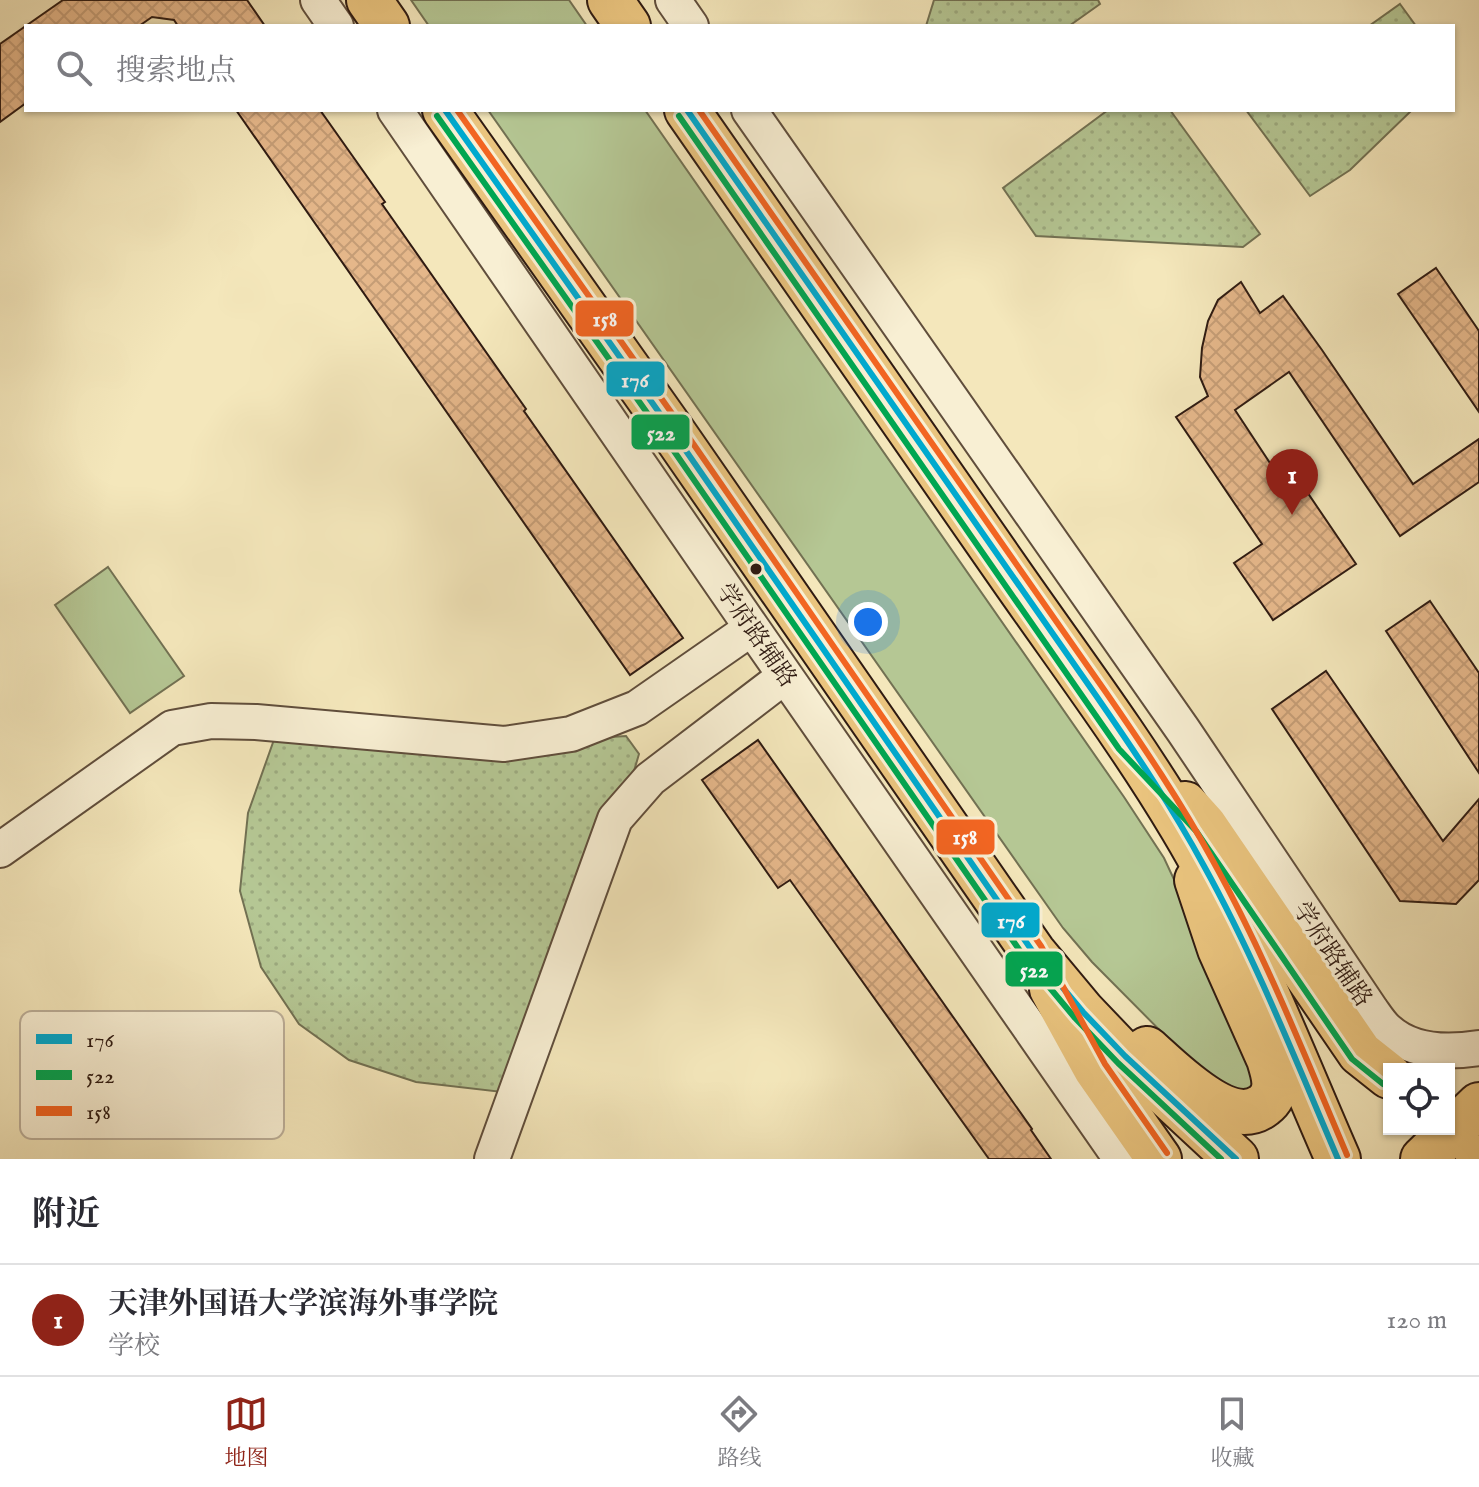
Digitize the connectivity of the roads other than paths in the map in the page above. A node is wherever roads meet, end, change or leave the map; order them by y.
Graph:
1 (318, 0) edge
2 (369, 0) edge
3 (610, 0) edge
4 (673, 0) edge
5 (335, 24) edge
6 (386, 24) edge
7 (627, 24) edge
8 (690, 24) edge
9 (396, 112) edge
10 (446, 112) edge
11 (688, 112) edge
12 (750, 112) edge
13 (752, 628) junction
14 (785, 676) junction
15 (1127, 743) junction
16 (1181, 826) junction
17 (0, 850) edge
18 (1033, 952) junction
19 (1465, 1066) edge
20 (1383, 1071) edge
21 (1479, 1105) edge
22 (492, 1159) edge
23 (1121, 1159) edge
24 (1159, 1159) edge
25 (1236, 1159) edge
26 (1338, 1159) edge
27 (1423, 1159) edge

1 - 5 street
2 - 6 main road
3 - 7 main road
4 - 8 street
9 - 13 street, 学府路辅路
10 - 18 main road
11 - 15 main road
12 - 19 street, 学府路辅路
13 - 14 street, 学府路辅路
13 - 17 street
14 - 22 street
14 - 23 street, 学府路辅路
15 - 16 main road
15 - 20 main road
16 - 18 main road
16 - 26 main road
18 - 24 main road
18 - 25 main road
21 - 27 main road

